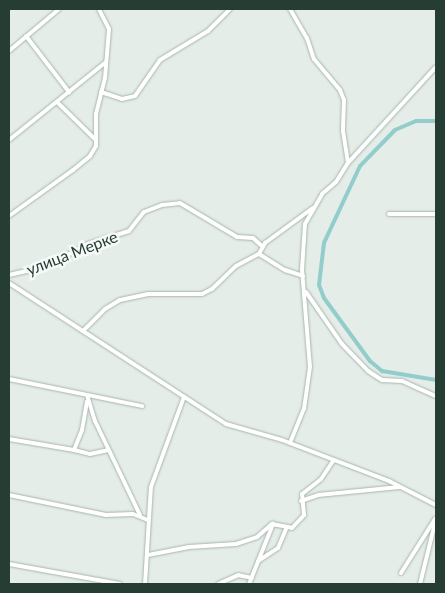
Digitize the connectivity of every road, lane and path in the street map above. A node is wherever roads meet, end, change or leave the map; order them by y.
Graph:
1 (59, 9) edge
2 (99, 9) edge
3 (230, 9) edge
4 (290, 9) edge
5 (26, 36) junction
6 (9, 51) edge
7 (107, 61) junction
8 (436, 67) edge
9 (69, 92) junction
10 (101, 92) junction
11 (57, 102) junction
12 (9, 140) edge
13 (96, 140) junction
14 (348, 163) junction
15 (314, 207) junction
16 (390, 214) dead end
17 (436, 214) edge
18 (9, 216) edge
19 (262, 246) junction
20 (259, 254) junction
21 (9, 275) edge
22 (304, 276) junction
23 (9, 283) edge
24 (306, 292) junction
25 (83, 331) junction
26 (9, 379) edge
27 (436, 396) edge
28 (87, 397) junction
29 (184, 397) junction
30 (142, 406) dead end
31 (9, 439) edge
32 (290, 443) junction
33 (73, 450) junction
34 (109, 450) junction
35 (334, 460) junction
36 (401, 487) junction
37 (9, 495) edge
38 (301, 501) junction
39 (436, 505) edge
40 (142, 516) junction
41 (436, 518) edge
42 (148, 520) junction
43 (273, 524) junction
44 (287, 528) junction
45 (148, 555) junction
46 (258, 561) junction
47 (9, 564) edge
48 (402, 573) dead end
49 (252, 578) junction
50 (120, 584) edge
51 (145, 584) edge
52 (218, 584) edge
53 (249, 584) edge
54 (420, 584) edge

1 - 5 street
2 - 7 street
3 - 10 street
4 - 14 street
5 - 6 street
5 - 9 street
7 - 9 street
7 - 10 street
8 - 14 street
9 - 11 street
10 - 13 street
11 - 12 street
11 - 13 street
13 - 18 street
14 - 15 street
15 - 19 street
15 - 22 street
16 - 17 street
19 - 20 street
19 - 21 street, улица Мерке
20 - 22 street
20 - 25 street
22 - 24 street
23 - 25 street
24 - 27 street
24 - 32 street
25 - 29 street
26 - 28 street
28 - 30 street
28 - 33 street
28 - 34 street
29 - 32 street
29 - 42 street
31 - 33 street
32 - 35 street
33 - 34 street
34 - 40 street
35 - 36 street
35 - 38 street
36 - 38 street
36 - 39 street
37 - 40 street
38 - 44 street
40 - 42 street
41 - 48 street
41 - 54 street
42 - 45 street
43 - 44 street
43 - 45 street
43 - 46 street
44 - 46 street
45 - 51 street
46 - 49 street
47 - 50 street
49 - 52 street
49 - 53 street

